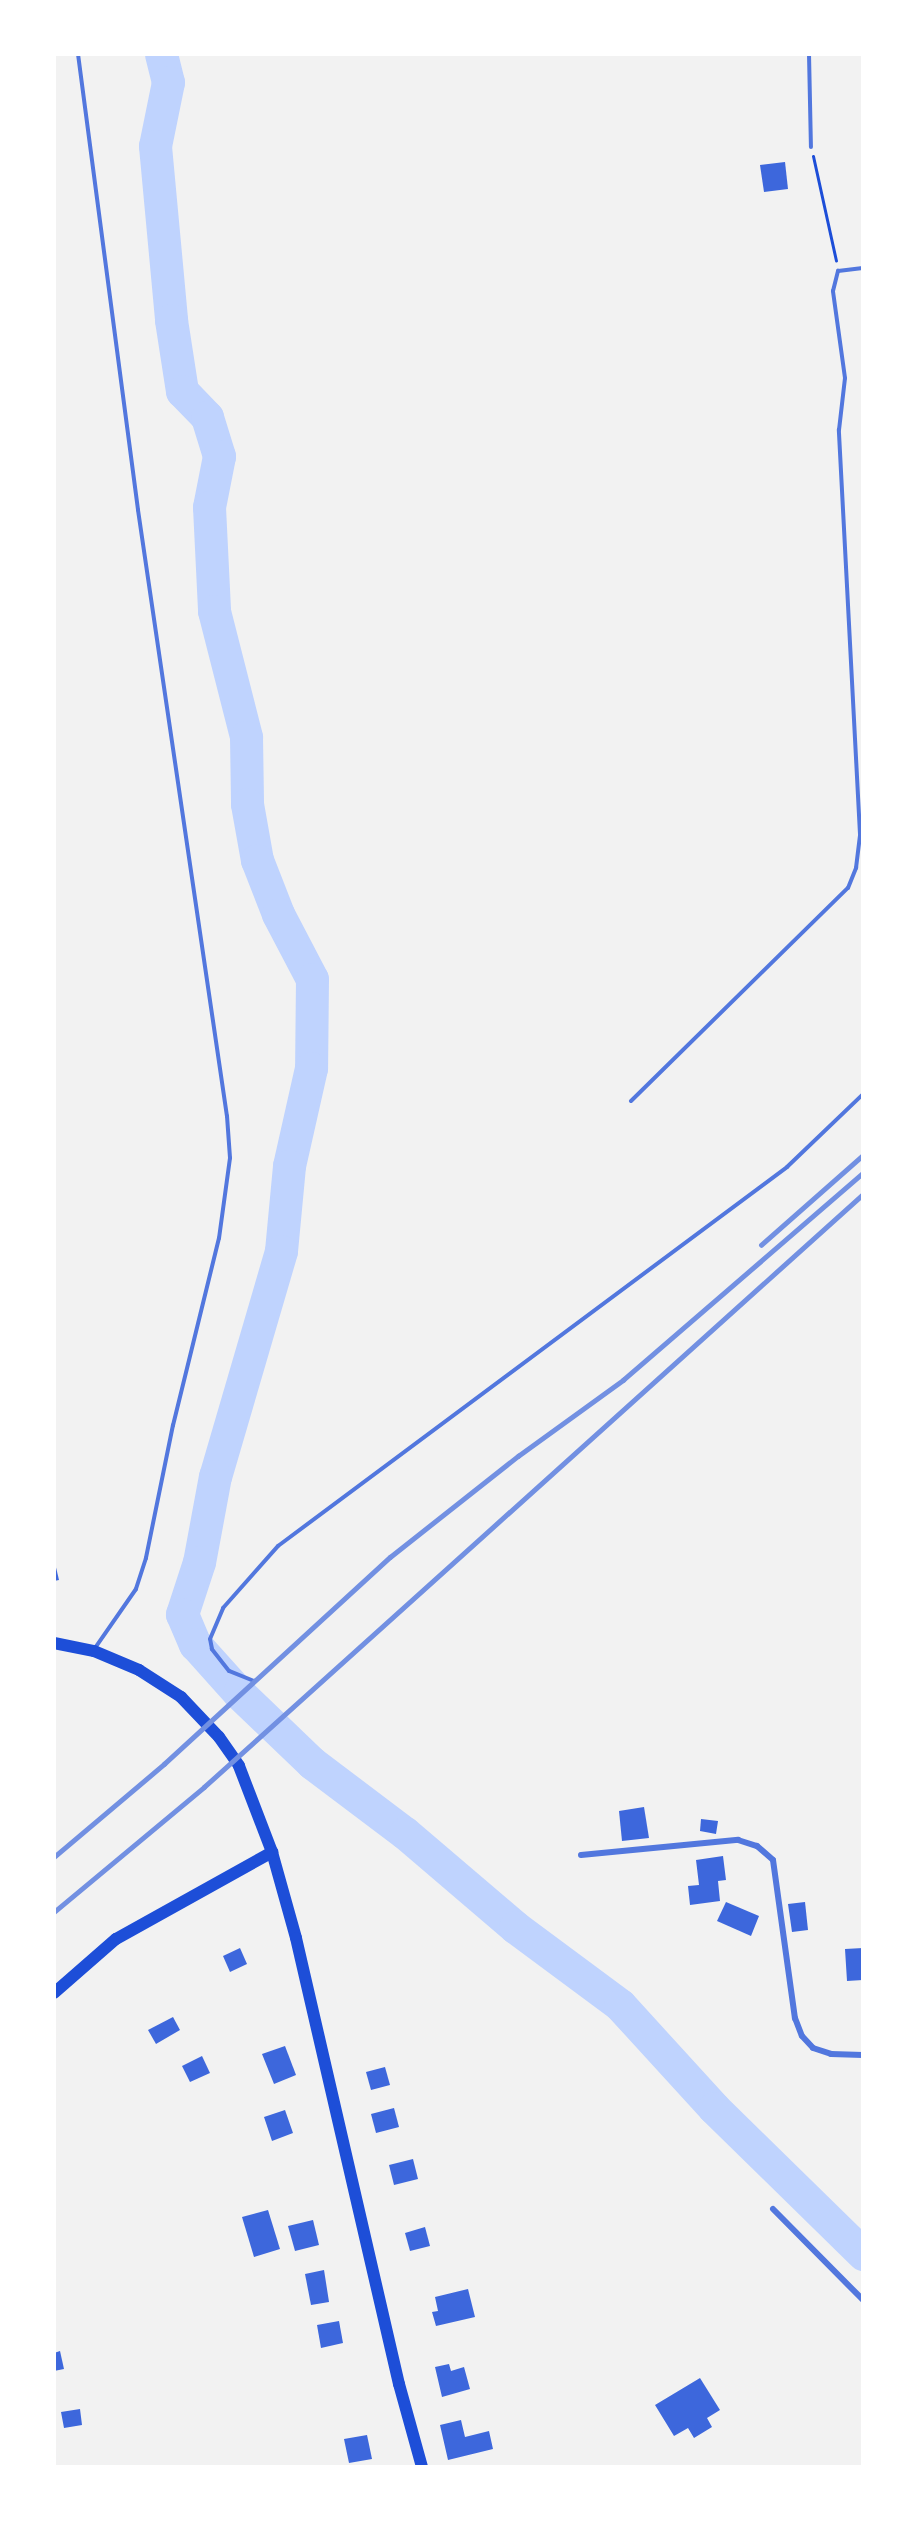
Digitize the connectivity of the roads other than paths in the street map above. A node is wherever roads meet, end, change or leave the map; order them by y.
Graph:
1 (78, 54) edge
2 (809, 54) edge
3 (811, 147) road end
4 (863, 268) edge
5 (863, 1094) edge
6 (631, 1101) dead end
7 (54, 1643) edge
8 (94, 1651) junction
9 (254, 1681) dead end
10 (272, 1852) junction
11 (581, 1855) dead end
12 (54, 1993) edge
13 (863, 2055) edge
14 (773, 2209) dead end
15 (863, 2300) edge
16 (422, 2467) edge

1 - 8 lane
2 - 3 lane
4 - 6 lane
5 - 9 lane
7 - 8 main road
8 - 10 main road
10 - 12 main road
10 - 16 main road
11 - 13 street
14 - 15 street

